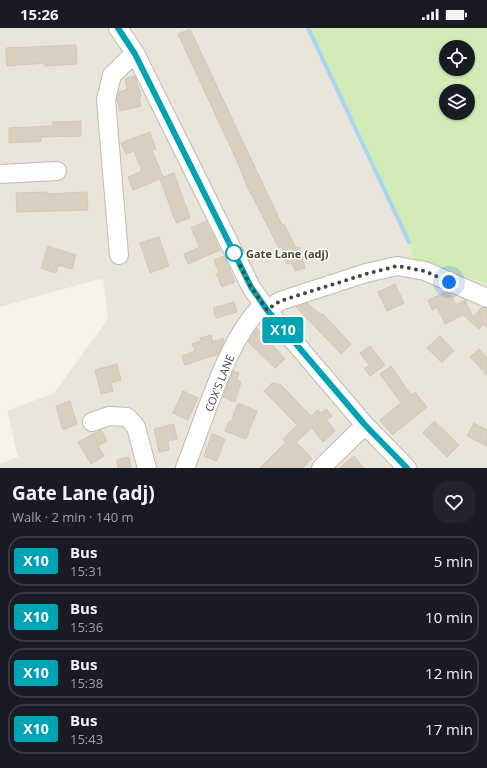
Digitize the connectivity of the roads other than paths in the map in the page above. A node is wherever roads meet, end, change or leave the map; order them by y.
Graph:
1 (118, 28) edge
2 (135, 54) junction
3 (57, 171) dead end
4 (0, 174) edge
5 (119, 255) dead end
6 (487, 298) edge
7 (265, 307) junction
8 (92, 422) dead end
9 (365, 425) junction
10 (147, 468) edge
11 (186, 468) edge
12 (321, 468) edge
13 (407, 468) edge

1 - 2 street
2 - 5 street
2 - 7 street
3 - 4 street
6 - 7 street, COX'S LANE
7 - 9 street
7 - 11 street, COX'S LANE
8 - 10 street
9 - 12 street
9 - 13 street

